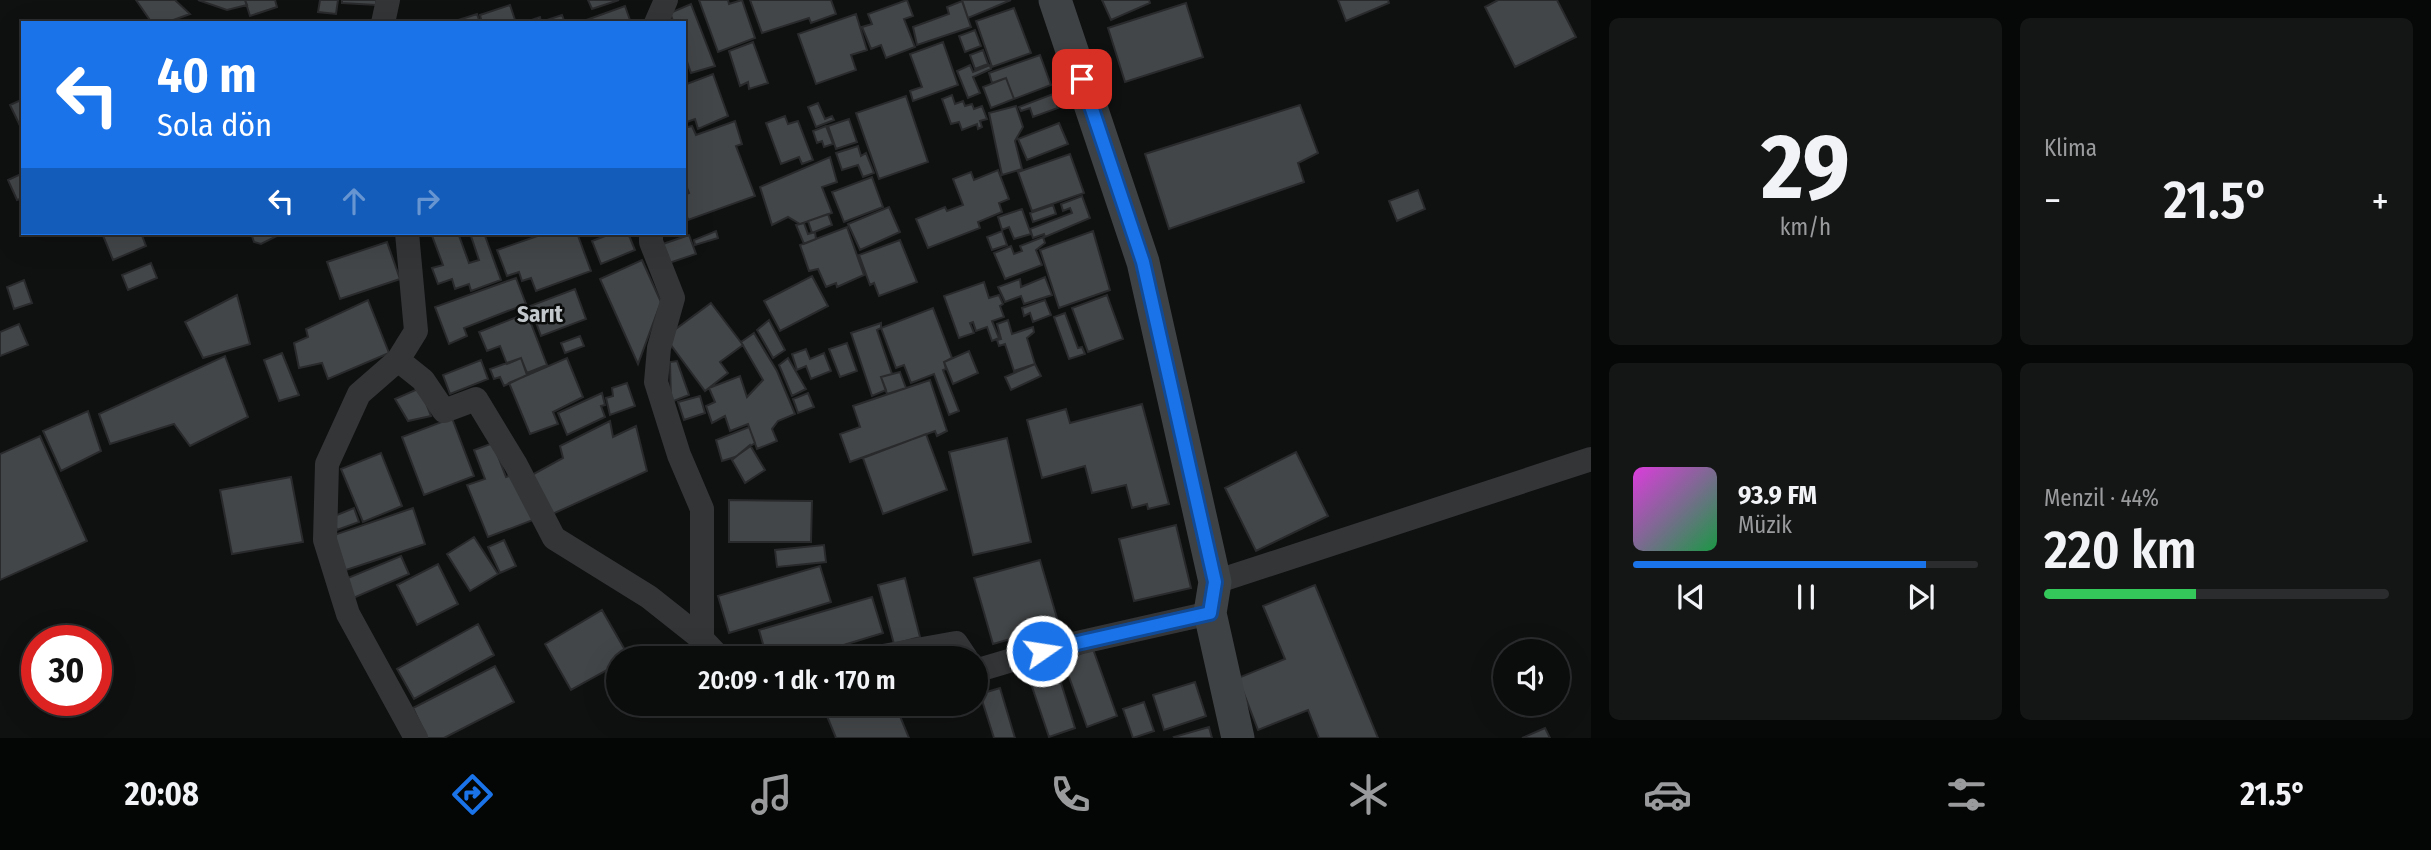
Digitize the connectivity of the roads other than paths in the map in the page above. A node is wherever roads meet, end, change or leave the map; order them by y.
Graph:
1 (388, 0) edge
2 (666, 0) edge
3 (1055, 0) edge
4 (383, 21) edge
5 (657, 21) edge
6 (407, 235) edge
7 (651, 235) edge
8 (398, 360) junction
9 (1591, 459) edge
10 (1213, 597) junction
11 (702, 639) junction
12 (709, 646) edge
13 (940, 646) edge
14 (959, 646) edge
15 (988, 667) edge
16 (416, 738) edge
17 (1238, 738) edge

1 - 4 street
2 - 5 street
3 - 10 street
6 - 8 street
7 - 11 street
8 - 11 street
8 - 16 street
9 - 10 street
10 - 15 street
10 - 17 street
11 - 12 street
13 - 14 street

